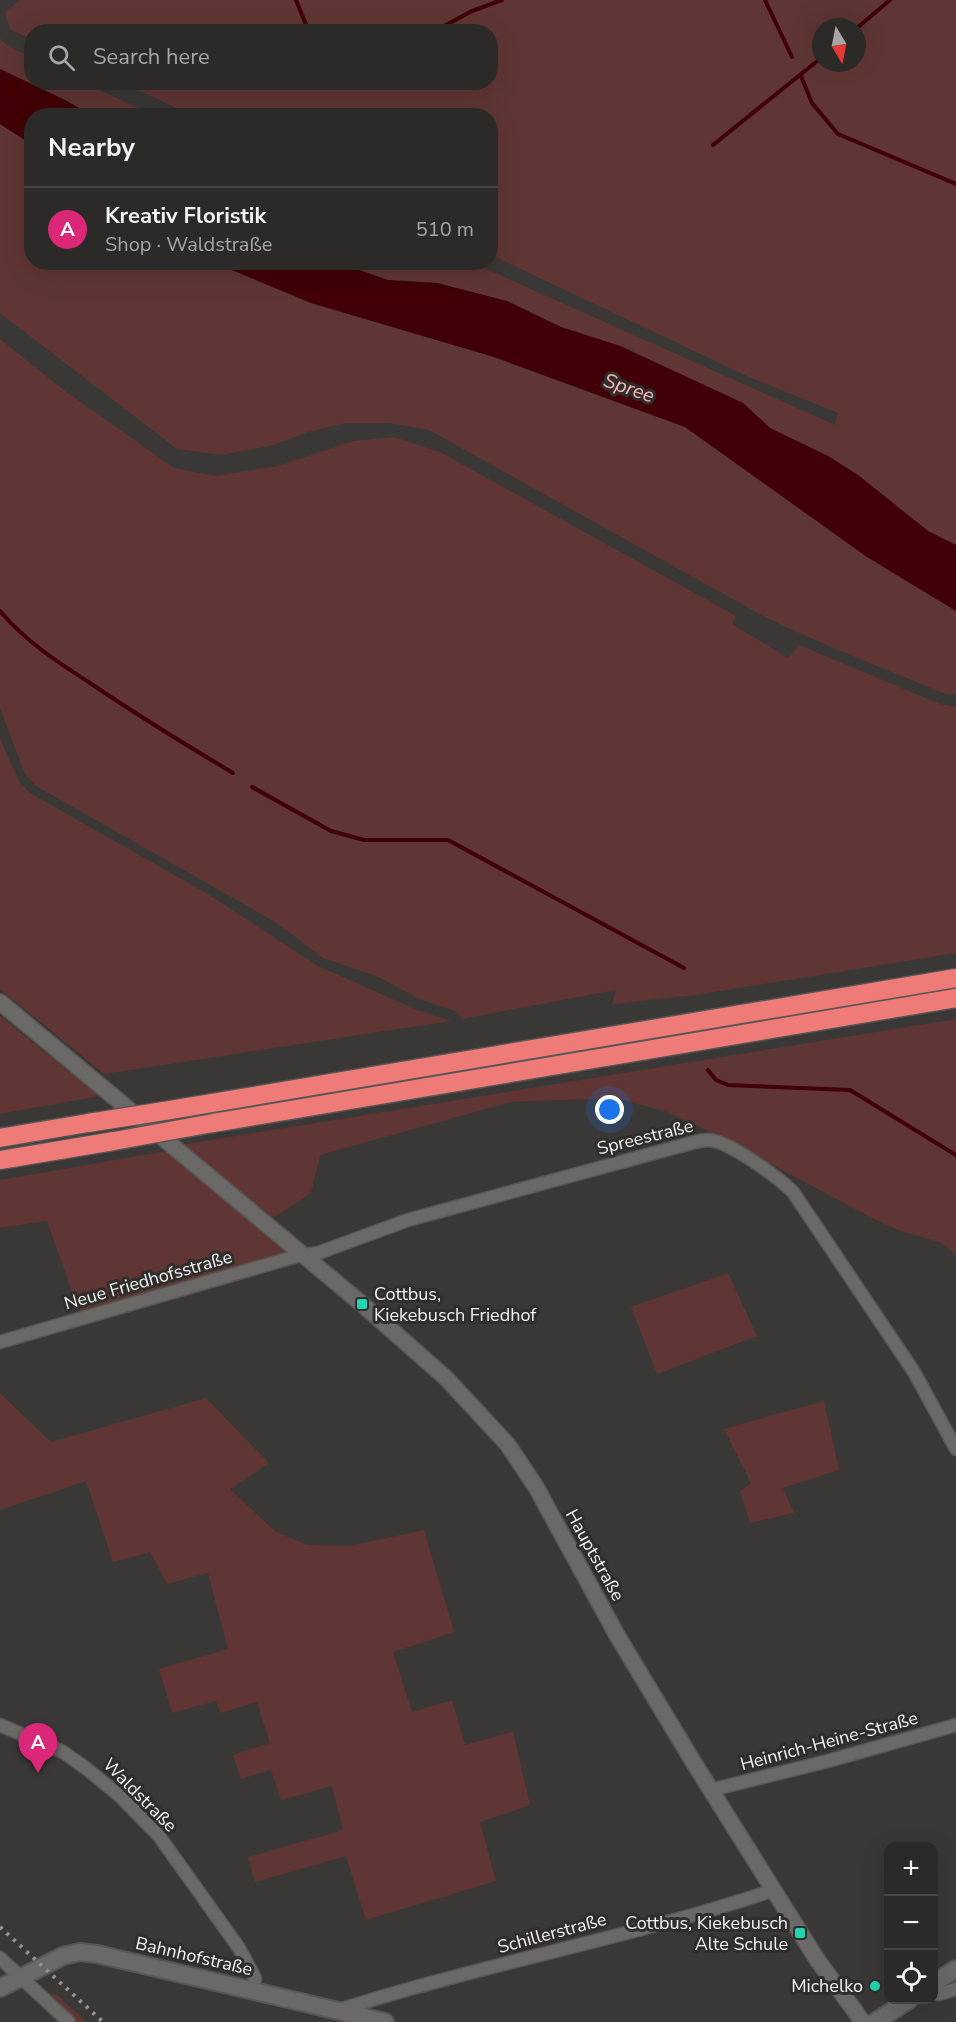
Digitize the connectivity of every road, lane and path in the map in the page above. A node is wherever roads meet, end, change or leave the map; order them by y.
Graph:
1 (956, 978) edge
2 (956, 998) edge
3 (0, 1002) edge
4 (0, 1138) edge
5 (0, 1160) edge
6 (306, 1256) junction
7 (0, 1342) edge
8 (956, 1449) edge
9 (0, 1725) edge
10 (956, 1725) edge
11 (711, 1790) junction
12 (774, 1890) junction
13 (0, 1958) edge
14 (956, 1969) edge
15 (22, 1978) junction
16 (938, 1980) edge
17 (0, 1988) edge
18 (956, 1989) edge
19 (253, 1990) junction
20 (938, 1995) edge
21 (903, 2004) edge
22 (338, 2011) junction
23 (69, 2022) edge
24 (385, 2022) edge
25 (863, 2022) edge
26 (875, 2022) edge

1 - 4 highway, bridge
2 - 5 highway, bridge
3 - 6 street, Hauptstraße
6 - 7 street, Neue Friedhofsstraße
6 - 8 street, Spreestraße
6 - 11 street, Hauptstraße
9 - 19 street, Waldstraße
10 - 11 street, Heinrich-Heine-Straße
11 - 12 street, Hauptstraße
12 - 22 street, Schillerstraße
12 - 25 street, Hauptstraße
13 - 15 street
14 - 16 main road
15 - 17 main road, Bahnhofstraße
15 - 19 main road, Bahnhofstraße
15 - 23 street
18 - 20 street
19 - 22 main road, Bahnhofstraße
21 - 26 main road
22 - 24 main road, Bahnhofstraße

